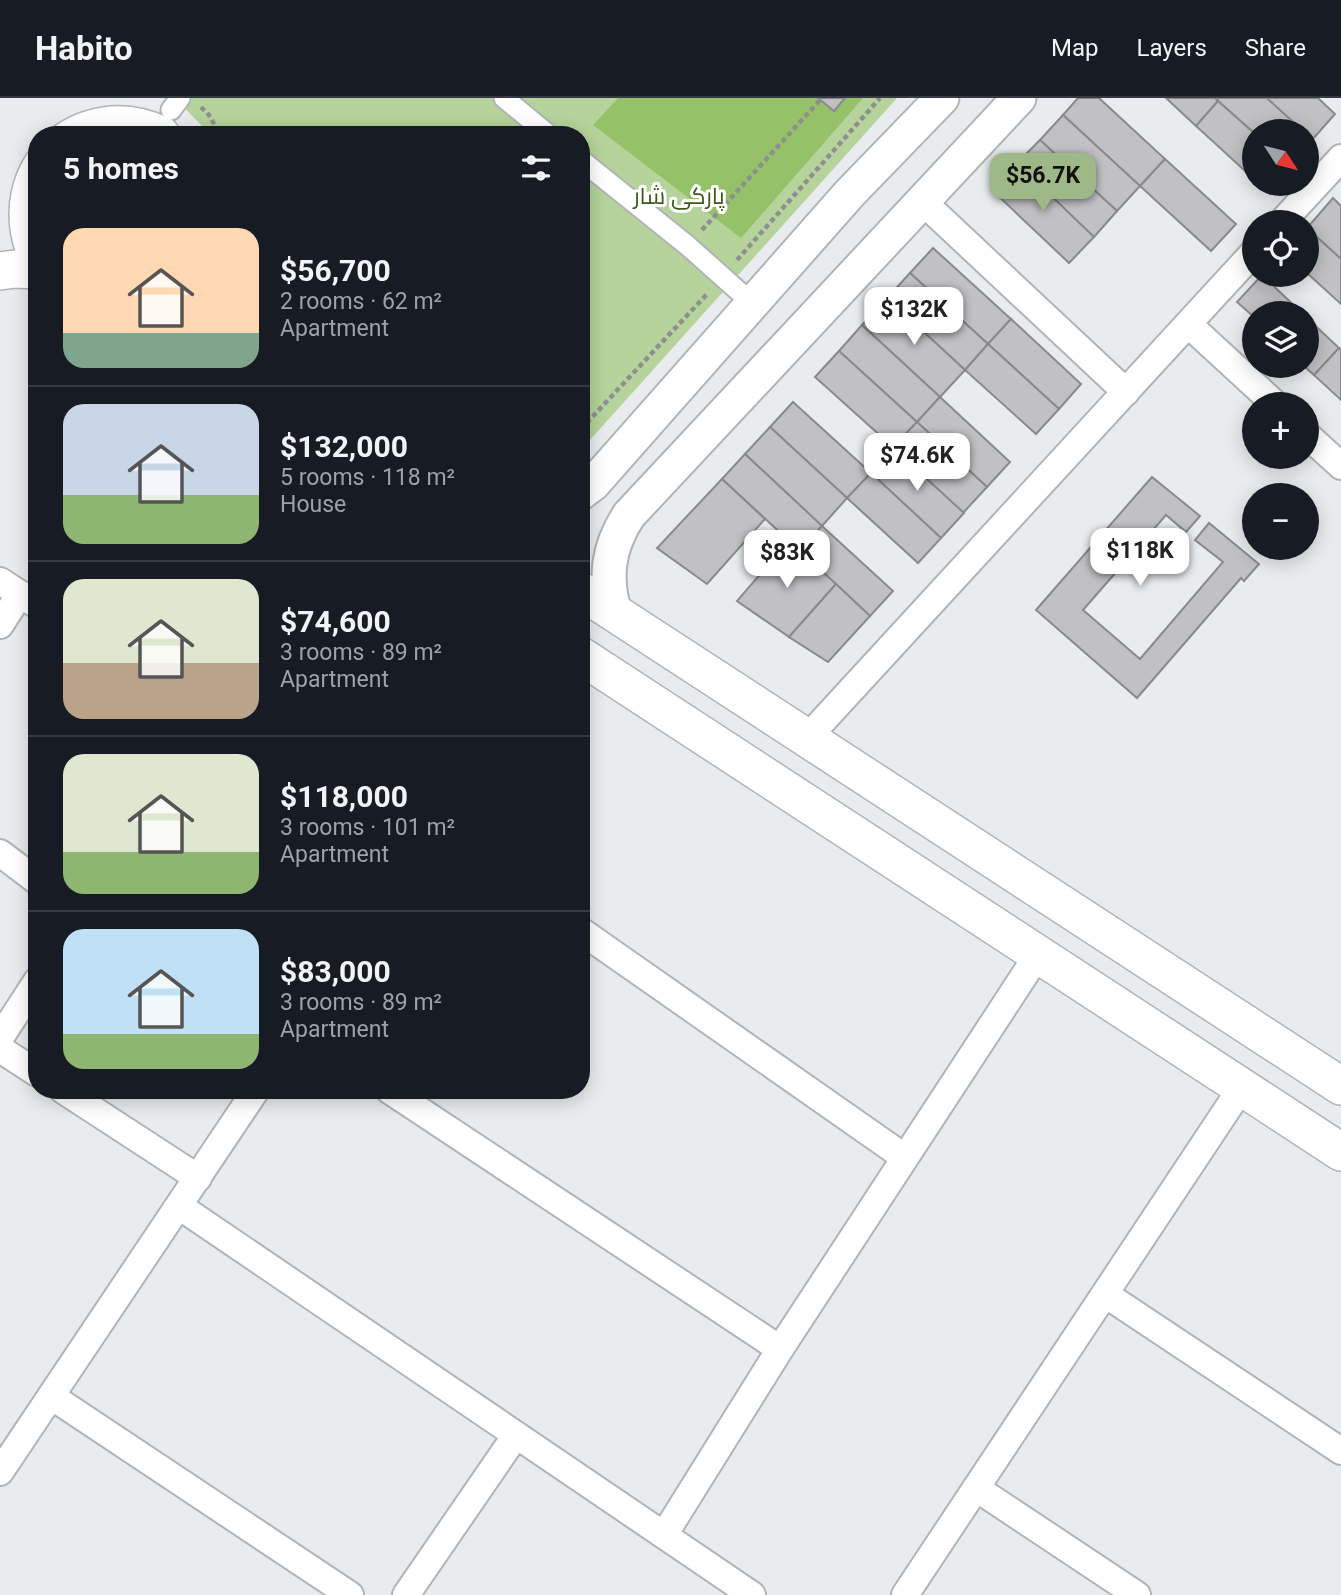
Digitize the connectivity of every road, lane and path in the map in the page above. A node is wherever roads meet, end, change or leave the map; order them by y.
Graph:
1 (504, 98) edge
2 (942, 98) edge
3 (1018, 98) edge
4 (821, 100) dead end
5 (177, 111) edge
6 (48, 126) edge
7 (215, 126) edge
8 (538, 126) edge
9 (28, 153) edge
10 (1341, 158) edge
11 (590, 167) edge
12 (13, 174) edge
13 (922, 201) junction
14 (1293, 210) edge
15 (28, 245) edge
16 (688, 246) junction
17 (1242, 265) edge
18 (28, 269) edge
19 (0, 271) edge
20 (753, 304) junction
21 (1188, 324) junction
22 (1126, 392) junction
23 (1262, 392) edge
24 (1319, 446) edge
25 (1341, 466) edge
26 (590, 486) edge
27 (590, 491) edge
28 (629, 514) junction
29 (19, 593) edge
30 (590, 597) edge
31 (615, 614) junction
32 (0, 625) edge
33 (590, 662) edge
34 (807, 738) junction
35 (0, 853) edge
36 (28, 874) edge
37 (1087, 920) junction
38 (590, 937) edge
39 (1047, 958) junction
40 (1175, 978) junction
41 (28, 995) edge
42 (1147, 1024) junction
43 (0, 1038) edge
44 (0, 1049) edge
45 (28, 1067) edge
46 (1341, 1086) edge
47 (1242, 1087) junction
48 (77, 1099) edge
49 (250, 1099) edge
50 (403, 1099) edge
51 (1341, 1152) edge
52 (904, 1157) junction
53 (198, 1178) junction
54 (179, 1206) junction
55 (1105, 1293) junction
56 (780, 1349) junction
57 (51, 1396) junction
58 (516, 1435) junction
59 (1341, 1451) edge
60 (0, 1472) edge
61 (976, 1488) junction
62 (663, 1535) junction
63 (350, 1595) edge
64 (406, 1595) edge
65 (752, 1595) edge
66 (905, 1595) edge
67 (1137, 1595) edge

1 - 8 street
2 - 20 street
3 - 13 street
4 - 16 path
5 - 6 main road
5 - 7 path
9 - 12 main road
10 - 14 street
11 - 16 street
12 - 15 main road
13 - 22 street
13 - 28 street
16 - 20 street
17 - 21 street
18 - 19 main road
20 - 26 street
21 - 22 street
21 - 23 street
22 - 34 street
24 - 25 street
27 - 28 street
28 - 31 street
29 - 32 street
30 - 31 main road
31 - 34 main road
33 - 39 main road
34 - 37 main road
35 - 36 street
37 - 39 main road
37 - 40 main road
38 - 52 street
39 - 42 main road
39 - 52 street
40 - 42 main road
40 - 46 main road
41 - 43 street
42 - 47 main road
44 - 45 street
47 - 51 main road
47 - 55 street
48 - 53 street
49 - 53 street
50 - 56 street
52 - 56 street
53 - 54 street
54 - 57 street
54 - 58 street
55 - 59 street
55 - 61 street
56 - 62 street
57 - 60 street
57 - 63 street
58 - 62 street
58 - 64 street
61 - 66 street
61 - 67 street
62 - 65 street

